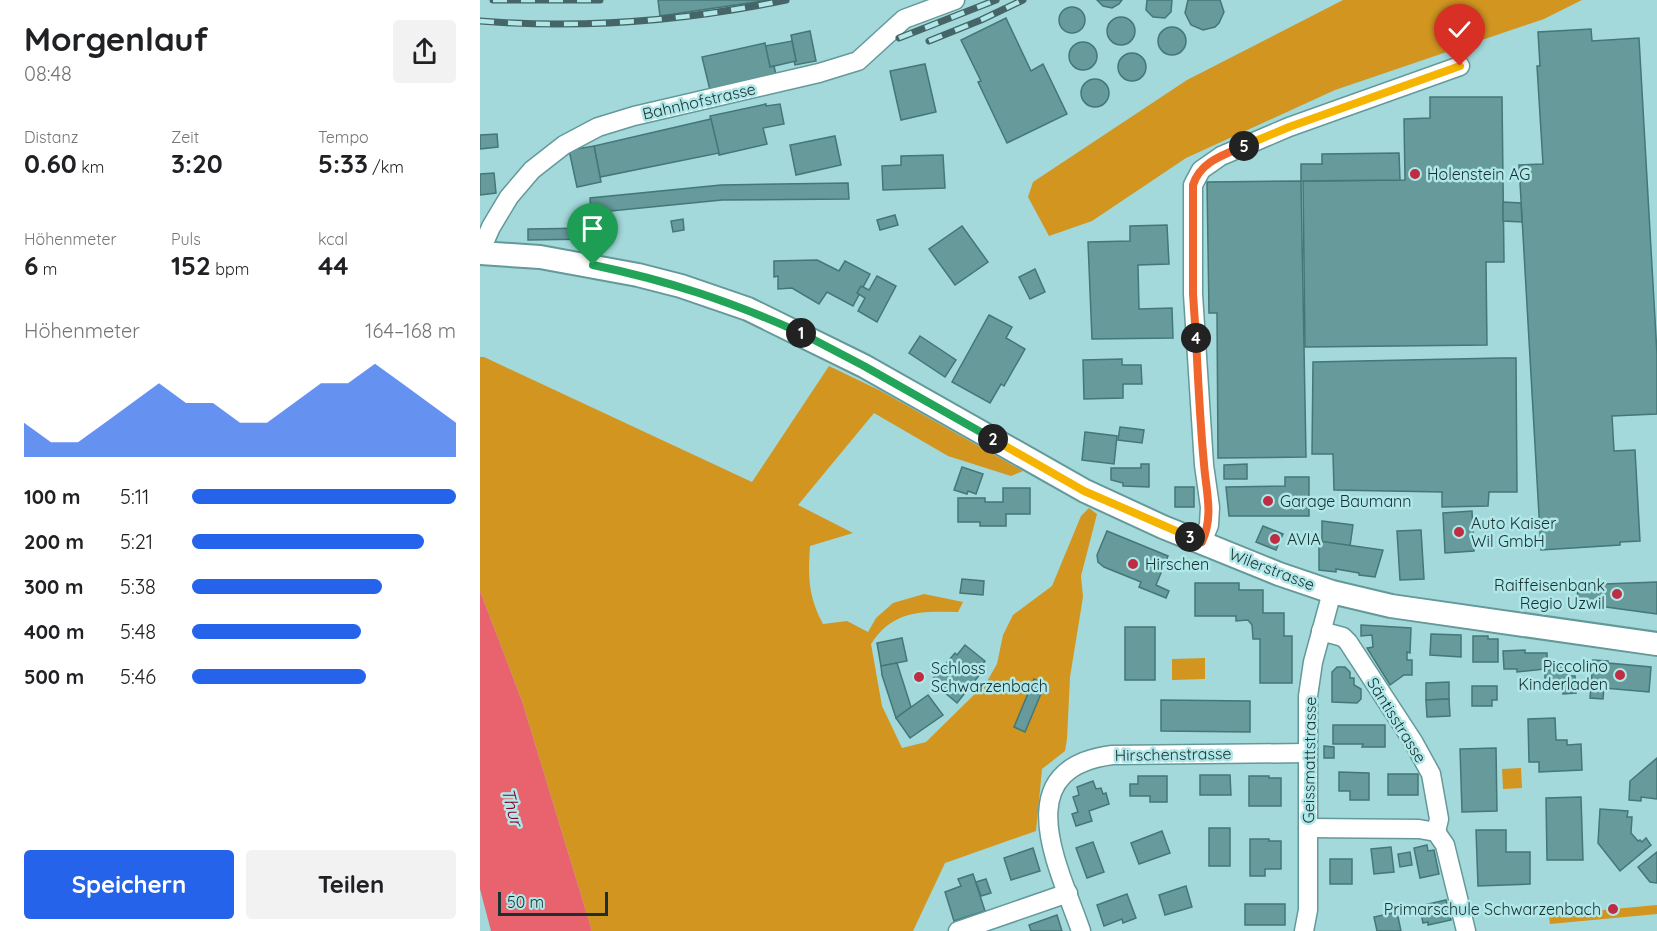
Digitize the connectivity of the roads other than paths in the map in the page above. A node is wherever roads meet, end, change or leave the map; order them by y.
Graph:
1 (956, 0) edge
2 (1460, 66) dead end
3 (480, 253) edge
4 (1202, 542) junction
5 (1332, 592) junction
6 (1321, 631) junction
7 (1657, 644) edge
8 (1307, 753) junction
9 (1308, 828) junction
10 (1436, 832) junction
11 (1068, 893) junction
12 (958, 931) edge
13 (1081, 931) edge
14 (1304, 931) edge
15 (1466, 931) edge

1 - 3 street, Bahnhofstrasse
2 - 4 street
3 - 4 main road, Wilerstrasse
4 - 5 main road, Wilerstrasse
5 - 6 street, Geissmattstrasse
5 - 7 main road, Wilerstrasse
6 - 8 street, Geissmattstrasse
6 - 10 street, Säntisstrasse
8 - 9 street, Geissmattstrasse
8 - 11 street, Hirschenstrasse
9 - 10 street
9 - 14 street, Geissmattstrasse
10 - 15 street
11 - 12 street
11 - 13 street, Hirschenstrasse

